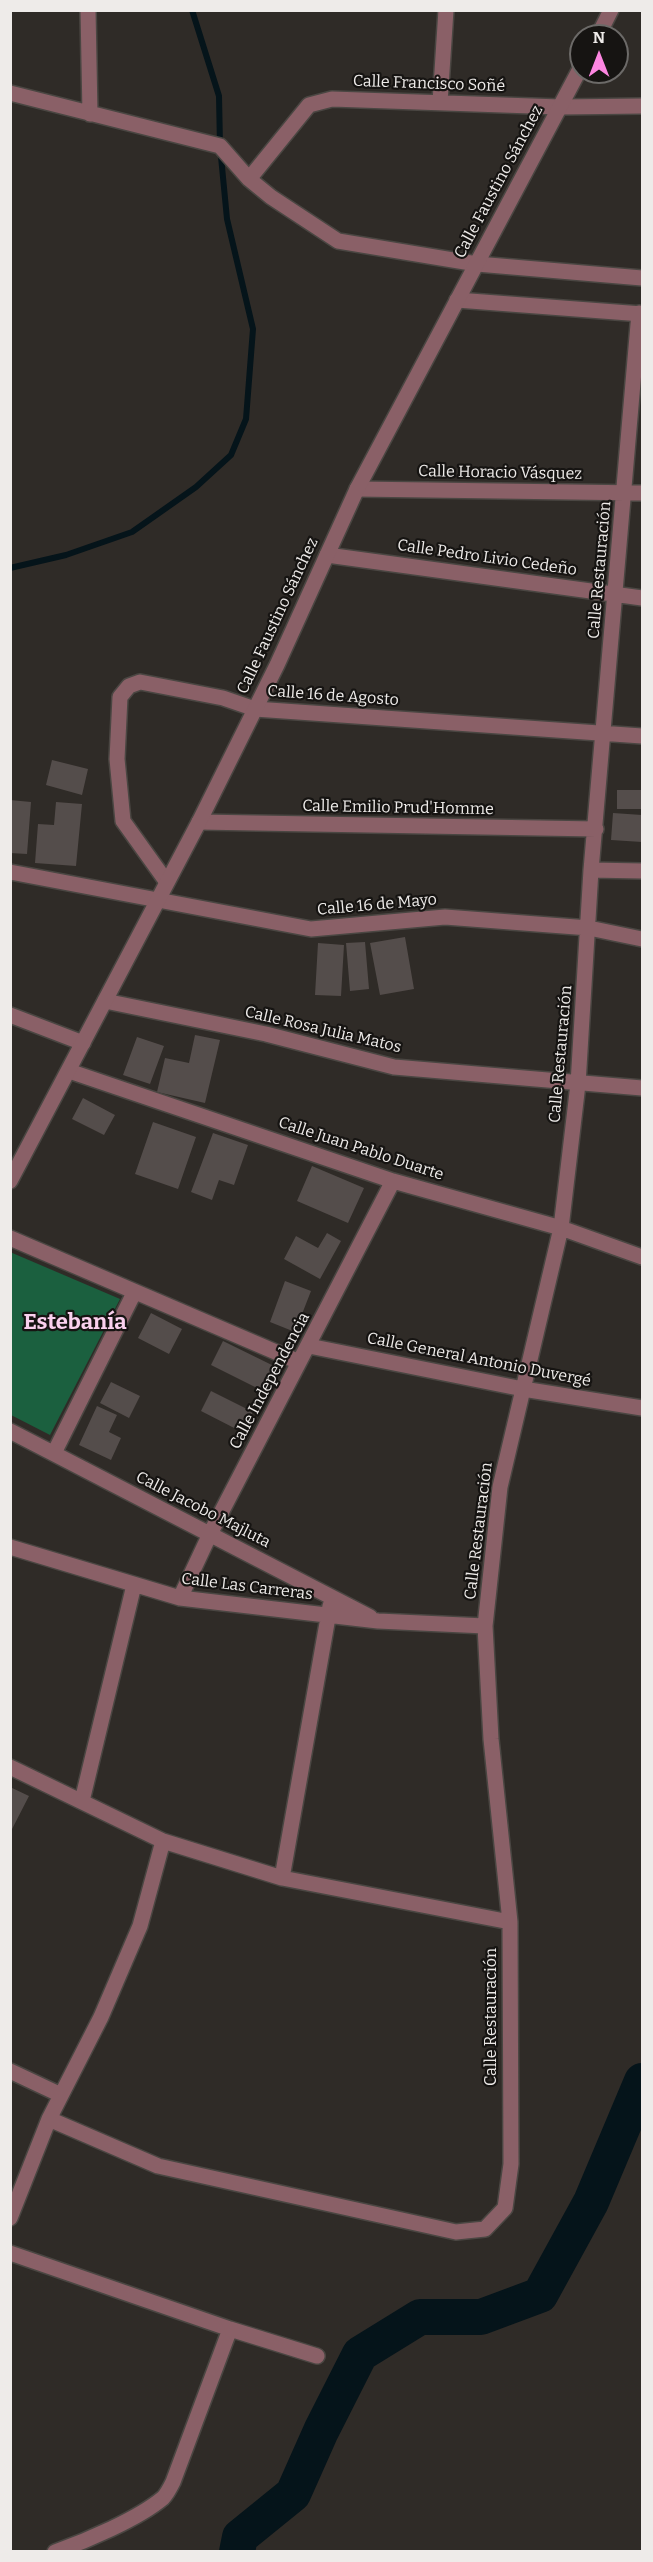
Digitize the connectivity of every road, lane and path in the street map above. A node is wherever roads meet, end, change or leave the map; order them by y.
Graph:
1 (88, 10) edge
2 (446, 10) edge
3 (611, 10) edge
4 (604, 24) edge
5 (572, 84) edge
6 (10, 93) edge
7 (440, 102) junction
8 (642, 106) edge
9 (560, 107) junction
10 (90, 114) junction
11 (249, 178) junction
12 (477, 264) junction
13 (642, 278) edge
14 (457, 300) junction
15 (641, 314) edge
16 (357, 489) junction
17 (624, 492) junction
18 (642, 493) edge
19 (327, 555) junction
20 (616, 594) junction
21 (642, 598) edge
22 (255, 709) junction
23 (604, 733) junction
24 (642, 736) edge
25 (199, 822) junction
26 (596, 829) junction
27 (591, 870) junction
28 (642, 871) edge
29 (10, 872) edge
30 (166, 882) junction
31 (157, 899) junction
32 (589, 928) junction
33 (642, 939) edge
34 (105, 1001) junction
35 (10, 1015) edge
36 (83, 1043) junction
37 (69, 1071) junction
38 (578, 1084) junction
39 (642, 1088) edge
40 (10, 1181) edge
41 (393, 1181) junction
42 (561, 1228) junction
43 (10, 1238) edge
44 (642, 1257) edge
45 (134, 1293) junction
46 (309, 1346) junction
47 (299, 1362) junction
48 (523, 1389) junction
49 (642, 1408) edge
50 (10, 1431) edge
51 (54, 1454) junction
52 (210, 1534) junction
53 (10, 1547) edge
54 (134, 1585) junction
55 (331, 1597) junction
56 (180, 1598) junction
57 (328, 1616) junction
58 (378, 1621) junction
59 (485, 1626) junction
60 (10, 1767) edge
61 (81, 1801) junction
62 (163, 1841) junction
63 (282, 1878) junction
64 (510, 1922) junction
65 (10, 2071) edge
66 (61, 2095) junction
67 (49, 2119) junction
68 (10, 2218) edge
69 (10, 2253) edge
70 (230, 2329) junction
71 (317, 2356) dead end
72 (55, 2552) edge

1 - 10 street
2 - 7 street
3 - 4 street
5 - 9 street, Calle Faustino Sánchez
6 - 10 street
7 - 9 street, Calle Francisco Soñé
7 - 11 street, Calle Francisco Soñé
8 - 9 street, Calle Francisco Soñé
9 - 12 street, Calle Faustino Sánchez
10 - 11 street
11 - 12 street
12 - 13 street
12 - 14 street, Calle Faustino Sánchez
14 - 15 street
14 - 16 street, Calle Faustino Sánchez
15 - 17 street, Calle Restauración
16 - 17 street, Calle Horacio Vásquez
16 - 19 street, Calle Faustino Sánchez
17 - 18 street, Calle Horacio Vásquez
17 - 20 street, Calle Restauración
19 - 20 street, Calle Pedro Livio Cedeño
19 - 22 street, Calle Faustino Sánchez
20 - 21 street, Calle Pedro Livio Cedeño
20 - 23 street, Calle Restauración
22 - 23 street, Calle 16 de Agosto
22 - 25 street, Calle Faustino Sánchez
22 - 30 street, Calle 16 de Agosto
23 - 24 street, Calle 16 de Agosto
23 - 26 street, Calle Restauración
25 - 26 street, Calle Emilio Prud'Homme
25 - 30 street, Calle Faustino Sánchez
26 - 27 street, Calle Restauración
27 - 28 street
27 - 32 street, Calle Restauración
29 - 31 street, Calle 16 de Mayo
30 - 31 street, Calle Faustino Sánchez
31 - 32 street, Calle 16 de Mayo
31 - 34 street, Calle Faustino Sánchez
32 - 33 street, Calle 16 de Mayo
32 - 38 street, Calle Restauración
34 - 36 street, Calle Faustino Sánchez
34 - 38 street, Calle Rosa Julia Matos
35 - 36 street
36 - 37 street, Calle Faustino Sánchez
37 - 40 street, Calle Faustino Sánchez
37 - 41 street, Calle Juan Pablo Duarte
38 - 39 street, Calle Rosa Julia Matos
38 - 42 street, Calle Restauración
41 - 42 street, Calle Juan Pablo Duarte
41 - 46 street, Calle Independencia
42 - 44 street, Calle Juan Pablo Duarte
42 - 48 street, Calle Restauración
43 - 45 street
45 - 47 street
45 - 51 street
46 - 47 street, Calle Independencia
46 - 48 street, Calle General Antonio Duvergé
47 - 52 street, Calle Independencia
48 - 49 street, Calle General Antonio Duvergé
48 - 59 street, Calle Restauración
50 - 51 street, Calle Jacobo Majluta
51 - 52 street, Calle Jacobo Majluta
52 - 55 street, Calle Jacobo Majluta
52 - 56 street, Calle Independencia
53 - 54 street, Calle Las Carreras
54 - 56 street, Calle Las Carreras
54 - 61 street
55 - 57 street
55 - 58 street, Calle Jacobo Majluta
56 - 57 street, Calle Las Carreras
57 - 58 street, Calle Las Carreras
57 - 63 street
58 - 59 street, Calle Las Carreras
59 - 64 street, Calle Restauración
60 - 61 street
61 - 62 street
62 - 63 street
62 - 66 street
63 - 64 street
64 - 67 street, Calle Restauración
65 - 66 street
66 - 67 street
67 - 68 street
69 - 70 street
70 - 71 street
70 - 72 street

